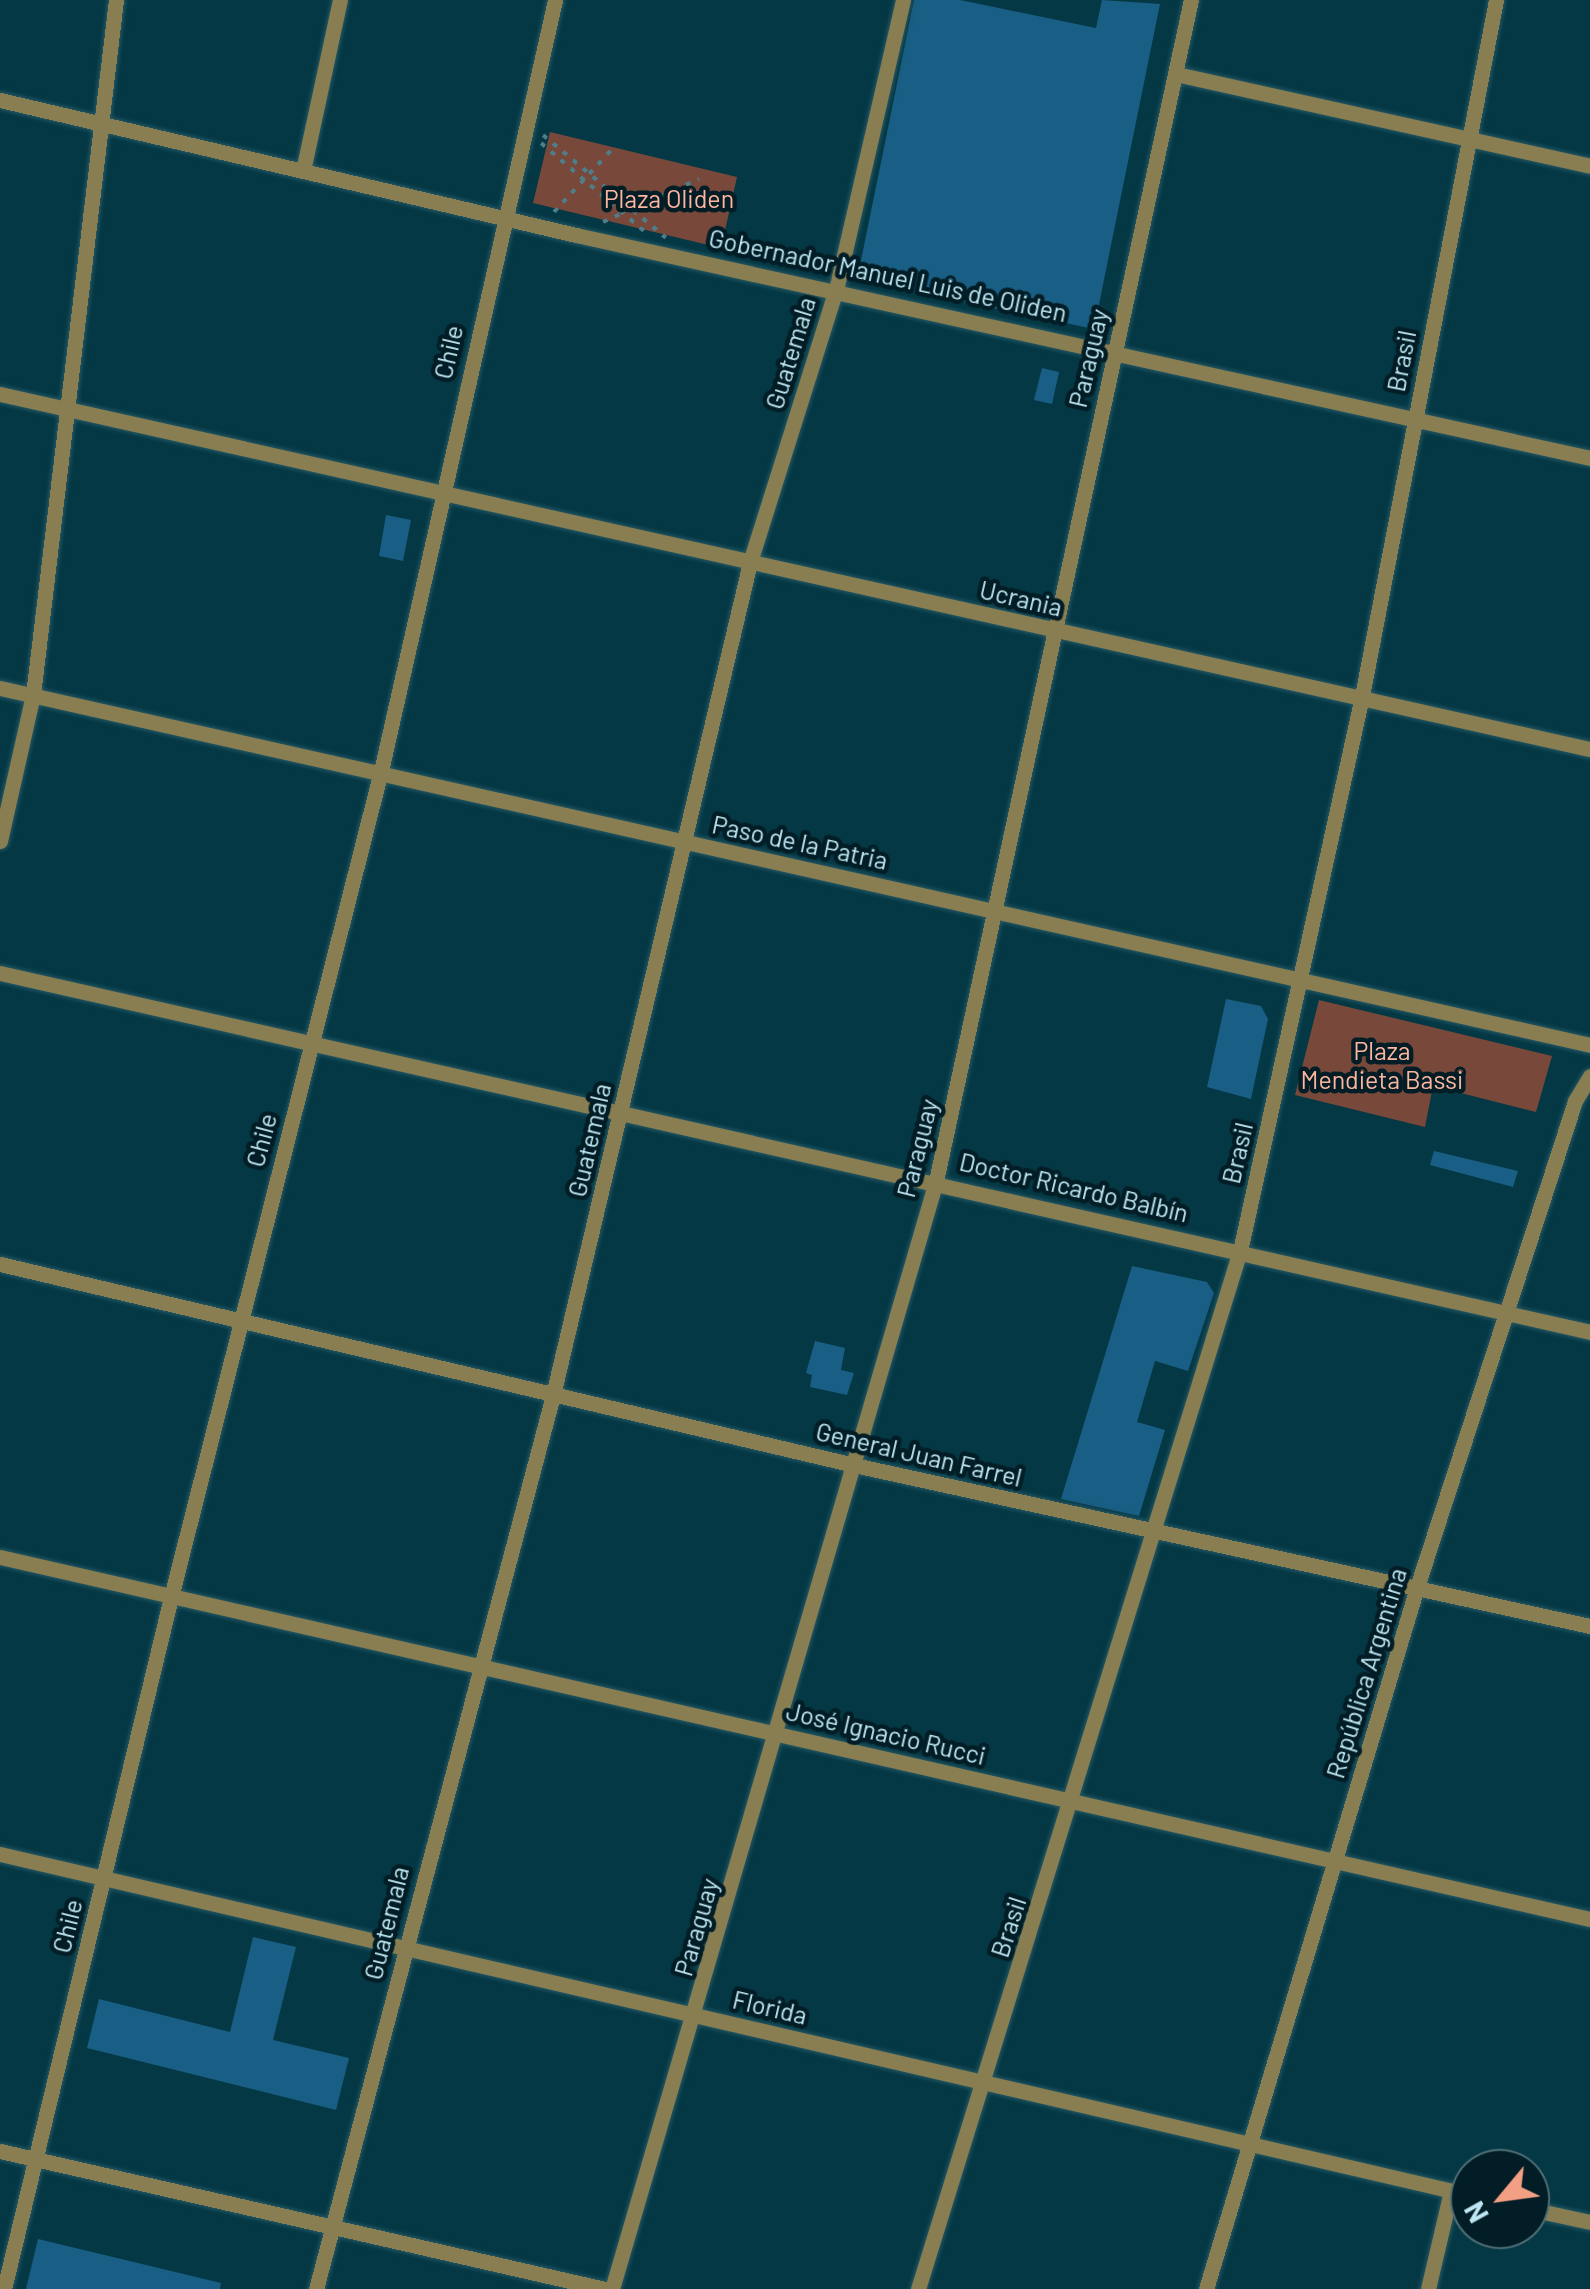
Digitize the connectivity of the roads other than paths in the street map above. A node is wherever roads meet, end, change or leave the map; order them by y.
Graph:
1 (116, 0) edge
2 (340, 0) edge
3 (555, 0) edge
4 (902, 0) edge
5 (1191, 0) edge
6 (1496, 0) edge
7 (1176, 74) junction
8 (0, 100) edge
9 (102, 122) junction
10 (1468, 140) junction
11 (304, 166) junction
12 (1590, 166) edge
13 (504, 218) junction
14 (836, 290) junction
15 (1116, 351) junction
16 (0, 394) edge
17 (66, 408) junction
18 (1416, 419) junction
19 (1590, 458) edge
20 (442, 492) junction
21 (750, 562) junction
22 (1052, 631) junction
23 (0, 688) edge
24 (33, 695) junction
25 (1362, 696) junction
26 (1590, 749) edge
27 (381, 771) junction
28 (0, 842) edge
29 (684, 842) junction
30 (998, 912) junction
31 (0, 973) edge
32 (1303, 979) junction
33 (313, 1040) junction
34 (1590, 1044) edge
35 (1590, 1076) edge
36 (622, 1112) junction
37 (936, 1181) junction
38 (1240, 1251) junction
39 (0, 1264) edge
40 (1506, 1312) junction
41 (240, 1320) junction
42 (1590, 1332) edge
43 (553, 1395) junction
44 (854, 1465) junction
45 (1156, 1533) junction
46 (0, 1558) edge
47 (1417, 1587) junction
48 (170, 1596) junction
49 (1590, 1626) edge
50 (478, 1666) junction
51 (777, 1734) junction
52 (1074, 1801) junction
53 (0, 1854) edge
54 (1336, 1861) junction
55 (104, 1877) junction
56 (1590, 1919) edge
57 (406, 1948) junction
58 (697, 2016) junction
59 (986, 2081) junction
60 (1252, 2145) junction
61 (0, 2151) edge
62 (35, 2159) junction
63 (1450, 2191) edge
64 (1450, 2195) edge
65 (1550, 2213) edge
66 (1590, 2222) edge
67 (333, 2226) junction
68 (4, 2289) edge
69 (316, 2289) edge
70 (609, 2289) edge
71 (918, 2289) edge
72 (1206, 2289) edge
73 (1428, 2289) edge

1 - 9 street
2 - 11 street
3 - 13 street, Chile
4 - 14 street, Guatemala
5 - 7 street, Paraguay
6 - 10 street, Brasil
7 - 10 street
7 - 15 street, Paraguay
8 - 9 street, Gobernador Manuel Luis de Oliden
9 - 11 street, Gobernador Manuel Luis de Oliden
9 - 17 street
10 - 12 street
10 - 18 street, Brasil
11 - 13 street, Gobernador Manuel Luis de Oliden
13 - 14 street, Gobernador Manuel Luis de Oliden
13 - 20 street, Chile
14 - 15 street, Gobernador Manuel Luis de Oliden
14 - 21 street, Guatemala
15 - 18 street, Gobernador Manuel Luis de Oliden
15 - 22 street, Paraguay
16 - 17 street, Ucrania
17 - 20 street, Ucrania
17 - 24 street
18 - 19 street, Gobernador Manuel Luis de Oliden
18 - 25 street, Brasil
20 - 21 street, Ucrania
20 - 27 street, Chile
21 - 22 street, Ucrania
21 - 29 street, Guatemala
22 - 25 street, Ucrania
22 - 30 street, Paraguay
23 - 24 street, Paso de la Patria
24 - 27 street, Paso de la Patria
24 - 28 street
25 - 26 street, Ucrania
25 - 32 street, Brasil
27 - 29 street, Paso de la Patria
27 - 33 street, Chile
29 - 30 street, Paso de la Patria
29 - 36 street, Guatemala
30 - 32 street, Paso de la Patria
30 - 37 street, Paraguay
31 - 33 street, Doctor Ricardo Balbín
32 - 34 street, Paso de la Patria
32 - 38 street, Brasil
33 - 36 street, Doctor Ricardo Balbín
33 - 41 street, Chile
35 - 40 street, República Argentina
36 - 37 street, Doctor Ricardo Balbín
36 - 43 street, Guatemala
37 - 38 street, Doctor Ricardo Balbín
37 - 44 street, Paraguay
38 - 40 street, Doctor Ricardo Balbín
38 - 45 street, Brasil
39 - 41 street, General Juan Farrel
40 - 42 street, Doctor Ricardo Balbín
40 - 47 street, República Argentina
41 - 43 street, General Juan Farrel
41 - 48 street, Chile
43 - 44 street, General Juan Farrel
43 - 50 street, Guatemala
44 - 45 street, General Juan Farrel
44 - 51 street, Paraguay
45 - 47 street, General Juan Farrel
45 - 52 street, Brasil
46 - 48 street, José Ignacio Rucci
47 - 49 street, General Juan Farrel
47 - 54 street, República Argentina
48 - 50 street, José Ignacio Rucci
48 - 55 street, Chile
50 - 51 street, José Ignacio Rucci
50 - 57 street, Guatemala
51 - 52 street, José Ignacio Rucci
51 - 58 street, Paraguay
52 - 54 street, José Ignacio Rucci
52 - 59 street, Brasil
53 - 55 street, Florida
54 - 56 street, José Ignacio Rucci
54 - 60 street, República Argentina
55 - 57 street, Florida
55 - 62 street, Chile
57 - 58 street, Florida
57 - 67 street, Guatemala
58 - 59 street, Florida
58 - 70 street, Paraguay
59 - 60 street, Florida
59 - 71 street, Brasil
60 - 63 street, Florida
60 - 72 street, República Argentina
61 - 62 street
62 - 67 street
62 - 68 street, Chile
64 - 73 street
65 - 66 street
67 - 69 street, Guatemala
67 - 70 street

